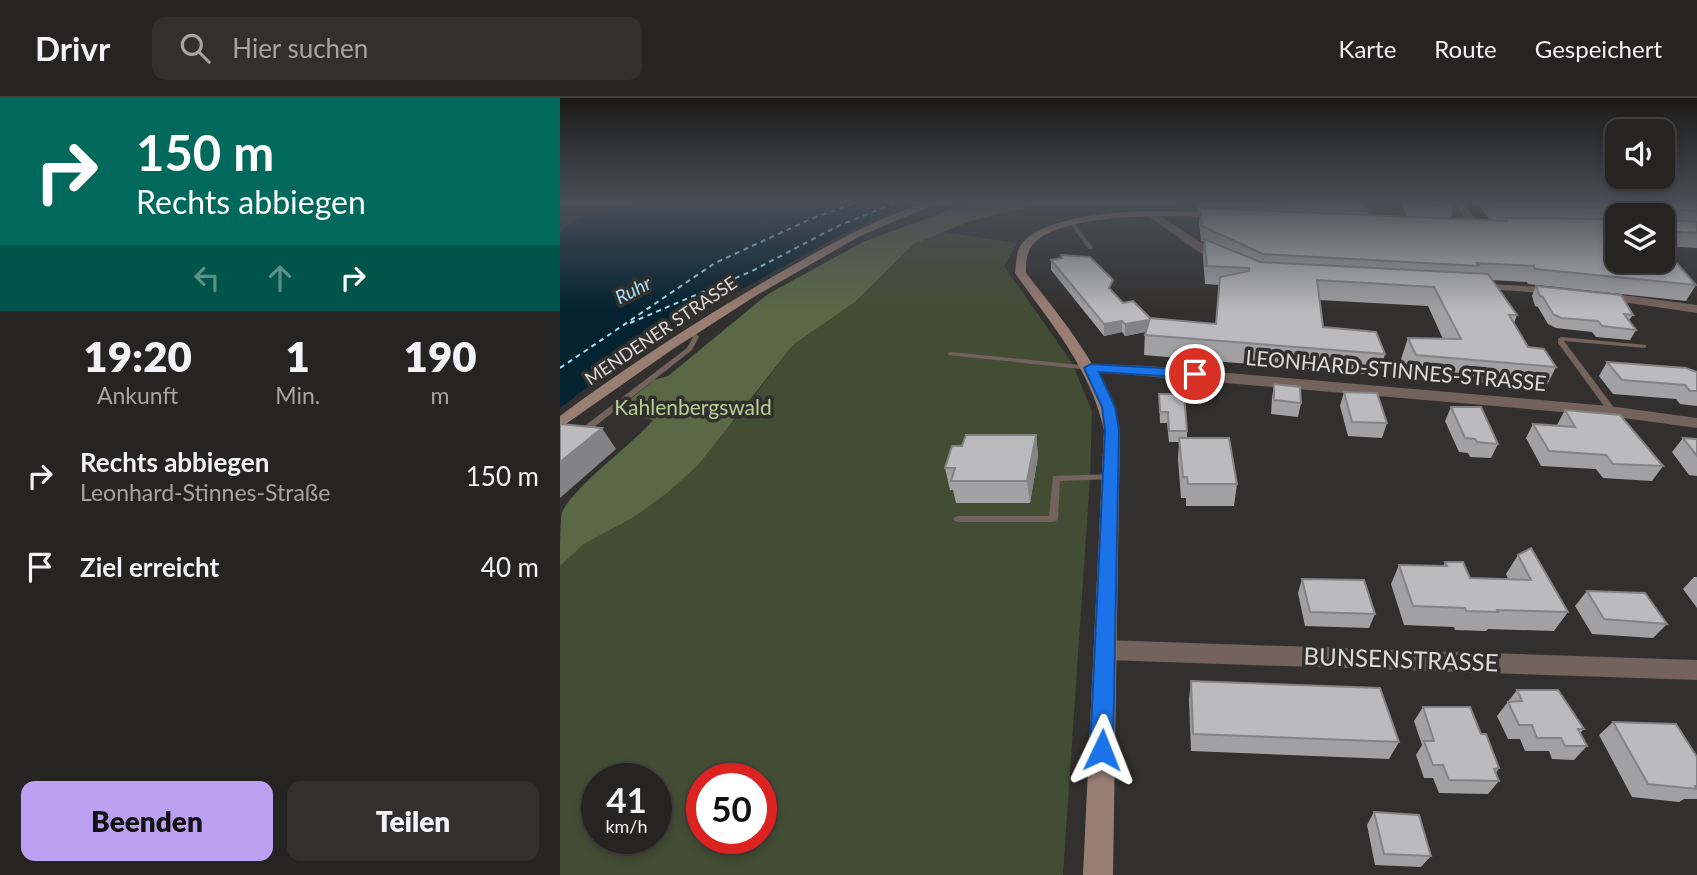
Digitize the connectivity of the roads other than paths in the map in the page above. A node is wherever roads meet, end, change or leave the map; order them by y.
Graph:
1 (850, 238) edge
2 (1036, 238) edge
3 (1083, 238) edge
4 (1186, 238) edge
5 (1090, 248) dead end
6 (1231, 265) edge
7 (1460, 287) edge
8 (1575, 293) edge
9 (1589, 295) edge
10 (1697, 309) edge
11 (691, 331) junction
12 (1644, 346) dead end
13 (950, 354) dead end
14 (1091, 368) junction
15 (1612, 411) junction
16 (1697, 423) edge
17 (560, 424) edge
18 (573, 439) edge
19 (1112, 477) junction
20 (958, 519) dead end
21 (1105, 650) junction
22 (1697, 670) edge
23 (1098, 875) edge

1 - 11 main road, MENDENER STRASSE
2 - 14 main road
3 - 5 lane
4 - 6 street
7 - 8 street
9 - 10 street
11 - 17 main road, MENDENER STRASSE
11 - 18 lane
12 - 15 lane
13 - 14 lane
14 - 15 street, LEONHARD-STINNES-STRASSE
14 - 19 main road
15 - 16 street, LEONHARD-STINNES-STRASSE
19 - 20 lane
19 - 21 main road
21 - 22 street, BUNSENSTRASSE
21 - 23 main road

